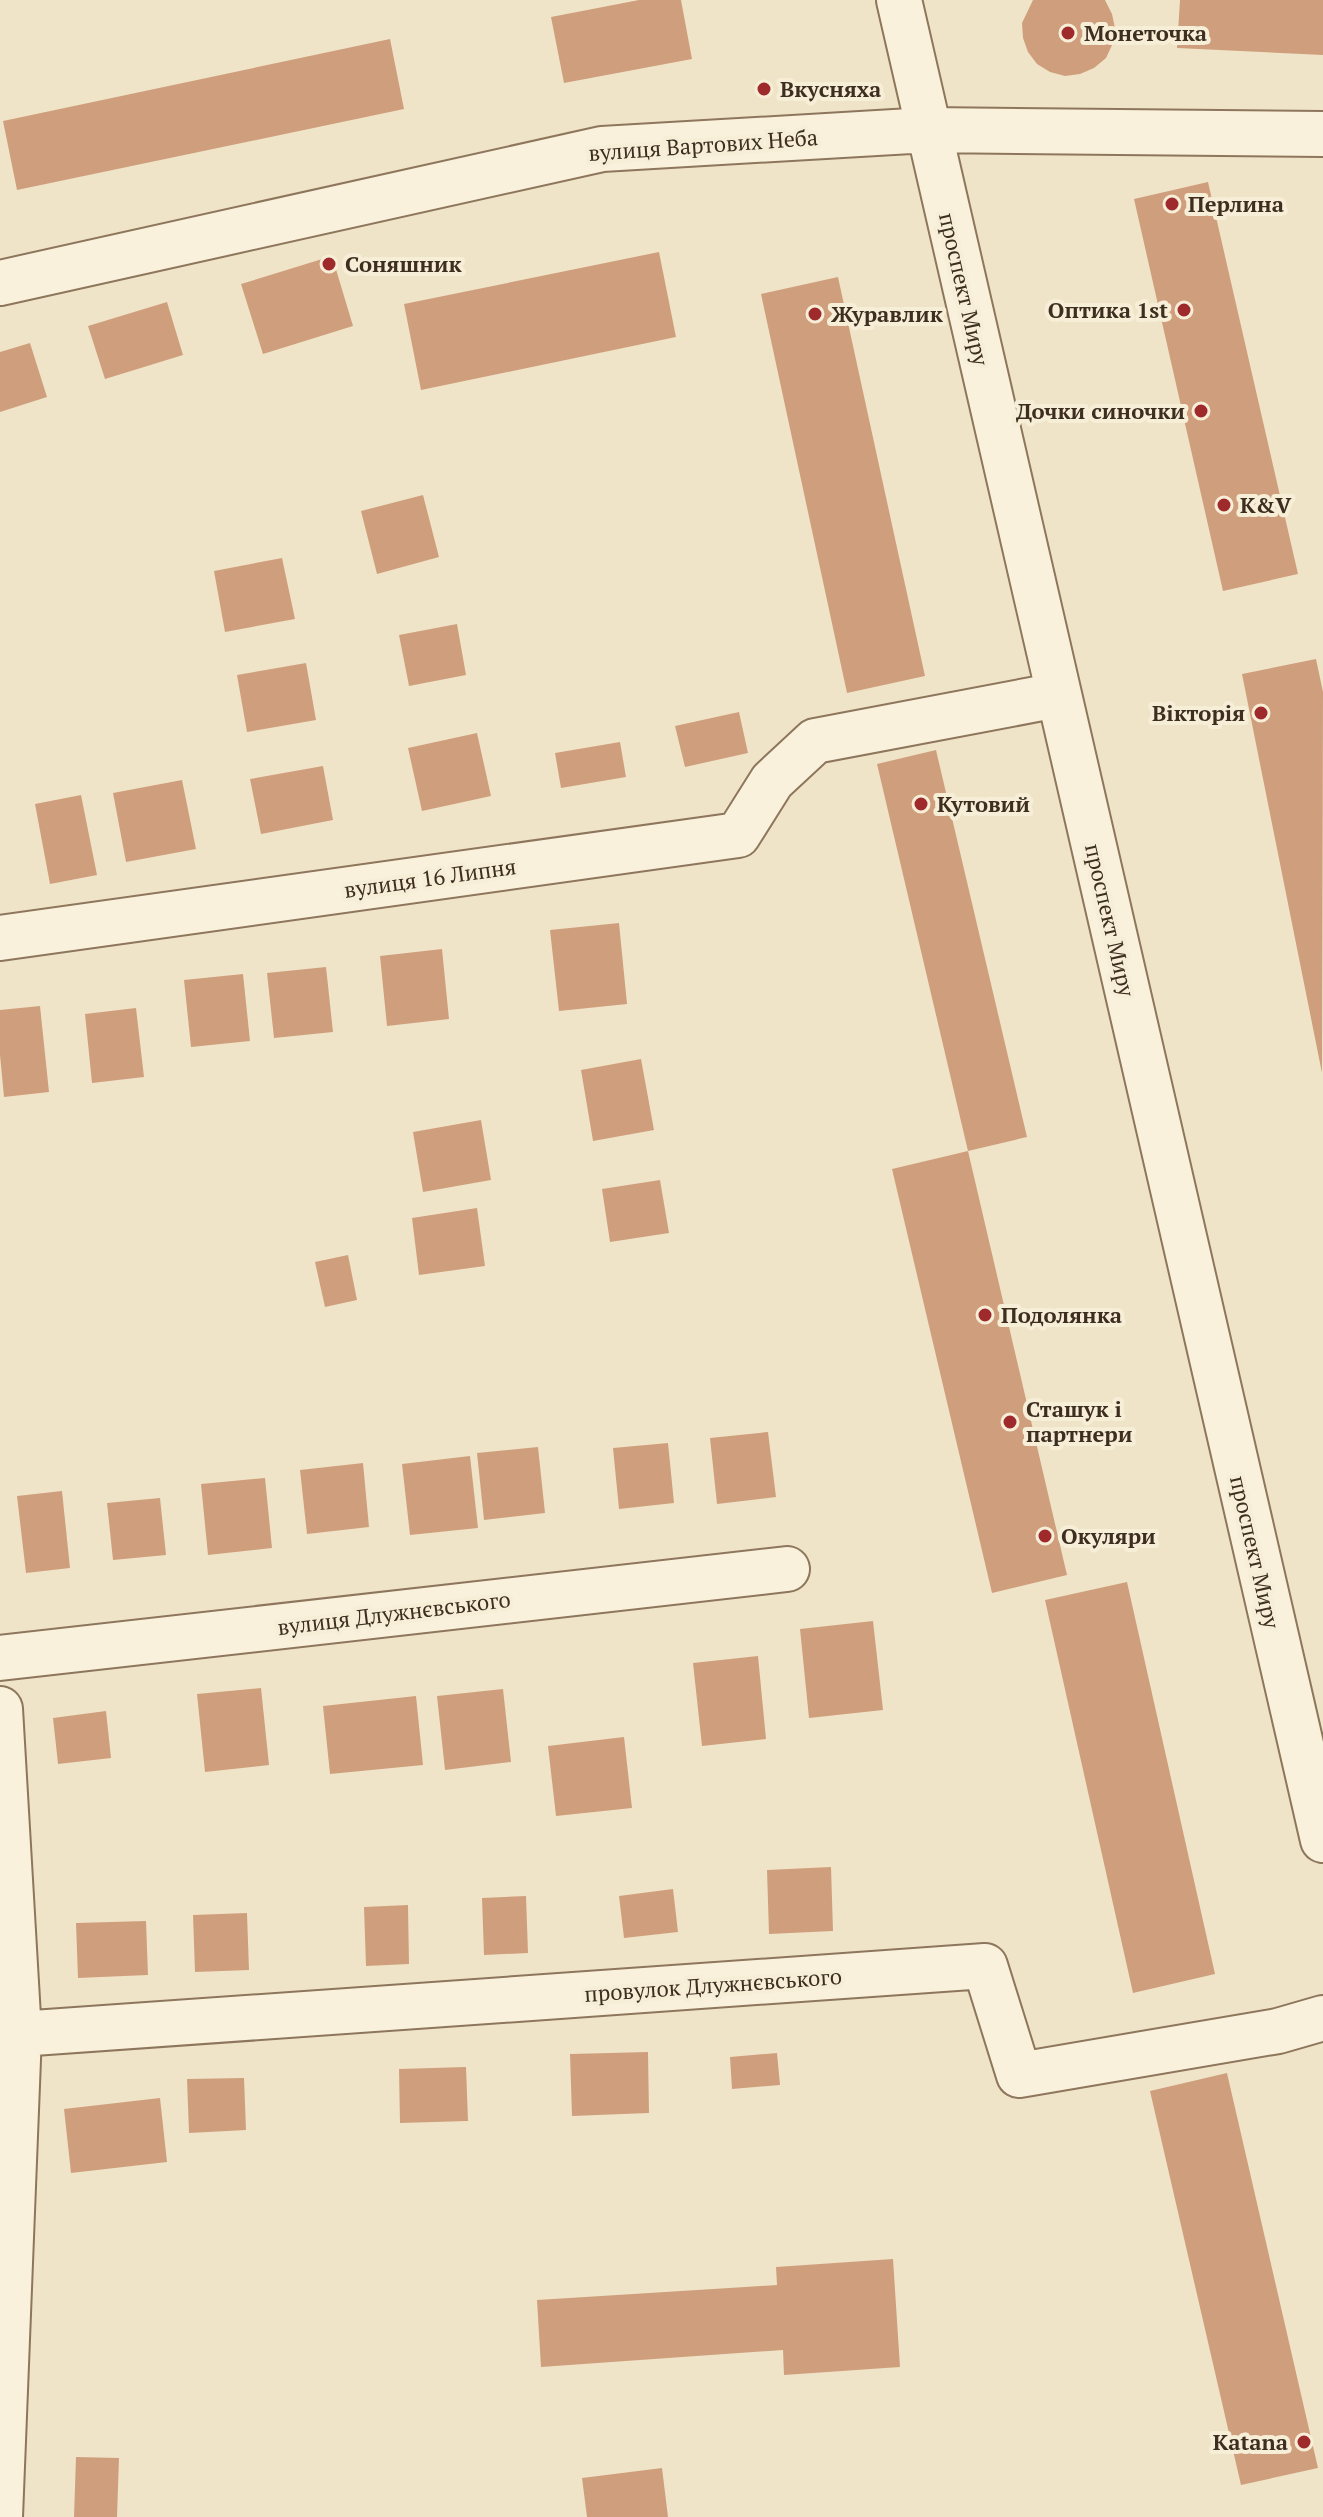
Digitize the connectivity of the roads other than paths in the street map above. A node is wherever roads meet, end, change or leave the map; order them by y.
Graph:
1 (899, 0) edge
2 (928, 130) junction
3 (1323, 134) edge
4 (0, 283) edge
5 (1058, 695) junction
6 (0, 938) edge
7 (787, 1569) dead end
8 (0, 1658) edge
9 (0, 1709) edge
10 (1323, 1840) edge
11 (1323, 2018) edge
12 (19, 2034) junction
13 (0, 2517) edge

1 - 2 street, проспект Миру
2 - 3 street, вулиця Вартових Неба
2 - 4 street, вулиця Вартових Неба
2 - 5 street, проспект Миру
5 - 6 street, вулиця 16 Липня
5 - 10 street, проспект Миру
7 - 8 street, вулиця Длужнєвського
9 - 12 street
11 - 12 street, провулок Длужнєвського
12 - 13 street

